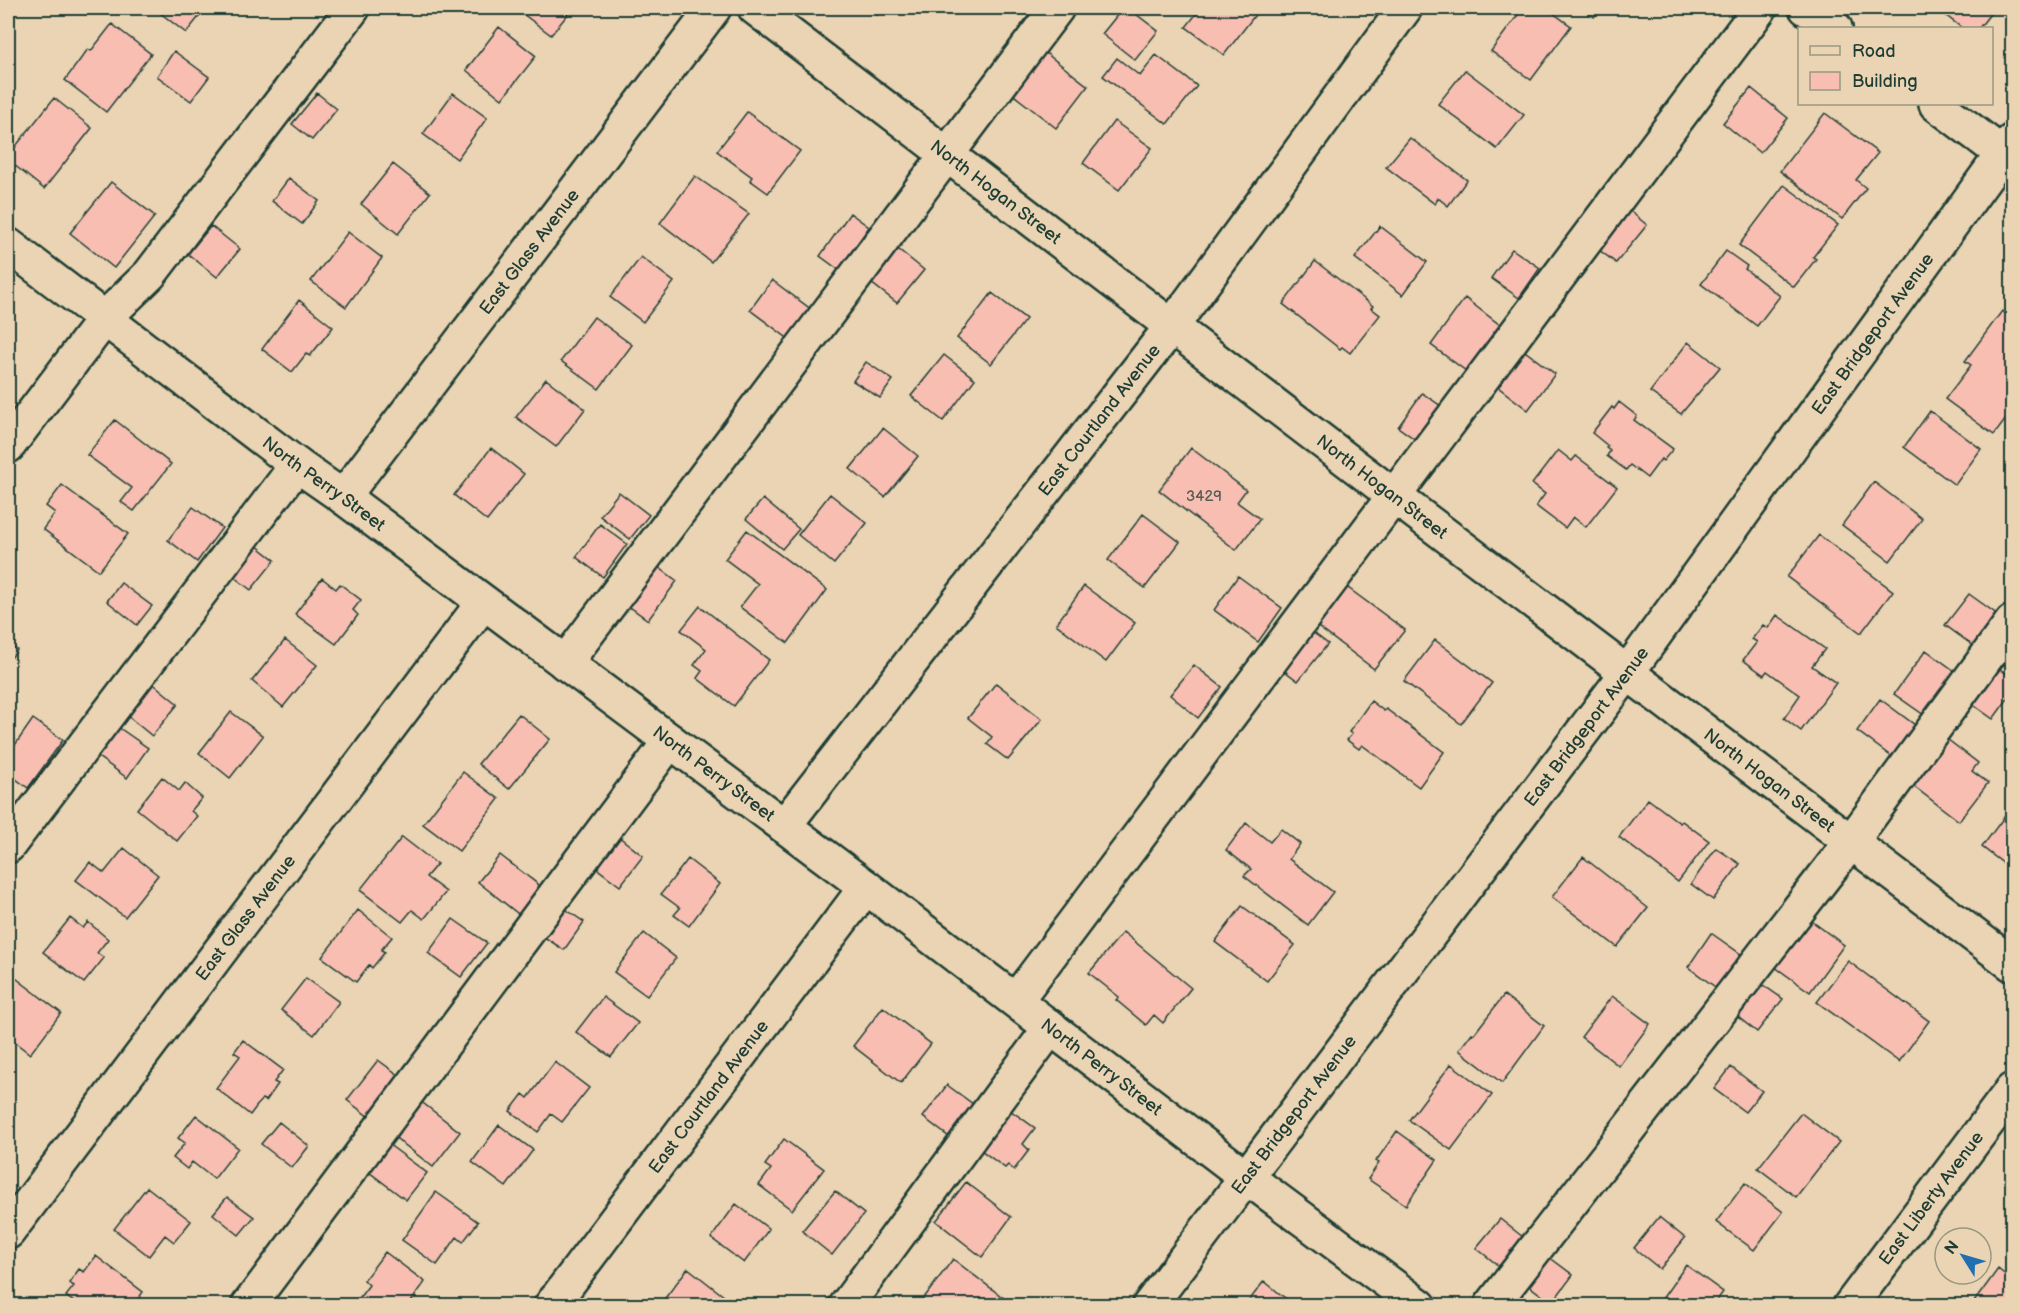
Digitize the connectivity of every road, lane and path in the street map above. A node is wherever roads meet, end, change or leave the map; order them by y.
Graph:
1 (353, 8) edge
2 (714, 8) edge
3 (754, 8) edge
4 (1057, 8) edge
5 (1405, 8) edge
6 (1760, 8) edge
7 (1806, 8) edge
8 (1833, 27) edge
9 (1938, 105) edge
10 (2009, 152) edge
11 (948, 155) junction
12 (8, 245) edge
13 (105, 318) junction
14 (1172, 326) junction
15 (8, 446) edge
16 (297, 465) junction
17 (1394, 496) junction
18 (343, 497) junction
19 (483, 603) junction
20 (2013, 622) edge
21 (565, 663) junction
22 (1627, 673) junction
23 (670, 741) junction
24 (784, 826) junction
25 (1851, 842) junction
26 (8, 846) edge
27 (866, 886) junction
28 (2013, 964) edge
29 (1016, 1000) junction
30 (1051, 1027) junction
31 (2013, 1090) edge
32 (1245, 1176) junction
33 (8, 1232) edge
34 (248, 1305) edge
35 (550, 1305) edge
36 (846, 1305) edge
37 (1149, 1305) edge
38 (1420, 1305) edge
39 (1491, 1305) edge
40 (1850, 1305) edge

1 - 13 street
2 - 18 street, East Glass Avenue
3 - 11 street, North Hogan Street
4 - 11 street
5 - 14 street, East Courtland Avenue
6 - 17 street
7 - 8 street
9 - 10 street
10 - 22 street, East Bridgeport Avenue
11 - 14 street, North Hogan Street
11 - 21 street
12 - 13 street, North Perry Street
13 - 15 street
13 - 16 street, North Perry Street
14 - 17 street, North Hogan Street
14 - 24 street, East Courtland Avenue
16 - 18 street, North Perry Street
16 - 26 street
17 - 22 street, North Hogan Street
17 - 29 street
18 - 19 street, North Perry Street
19 - 21 street, North Perry Street
19 - 33 street, East Glass Avenue
20 - 25 street
21 - 23 street, North Perry Street
22 - 25 street, North Hogan Street
22 - 32 street, East Bridgeport Avenue
23 - 24 street, North Perry Street
23 - 34 street
24 - 27 street, North Perry Street
25 - 28 street, North Hogan Street
25 - 39 street
27 - 29 street, North Perry Street
27 - 35 street, East Courtland Avenue
29 - 30 street, North Perry Street
30 - 32 street, North Perry Street
30 - 36 street
31 - 40 street, East Liberty Avenue
32 - 37 street, East Bridgeport Avenue
32 - 38 street, North Perry Street

